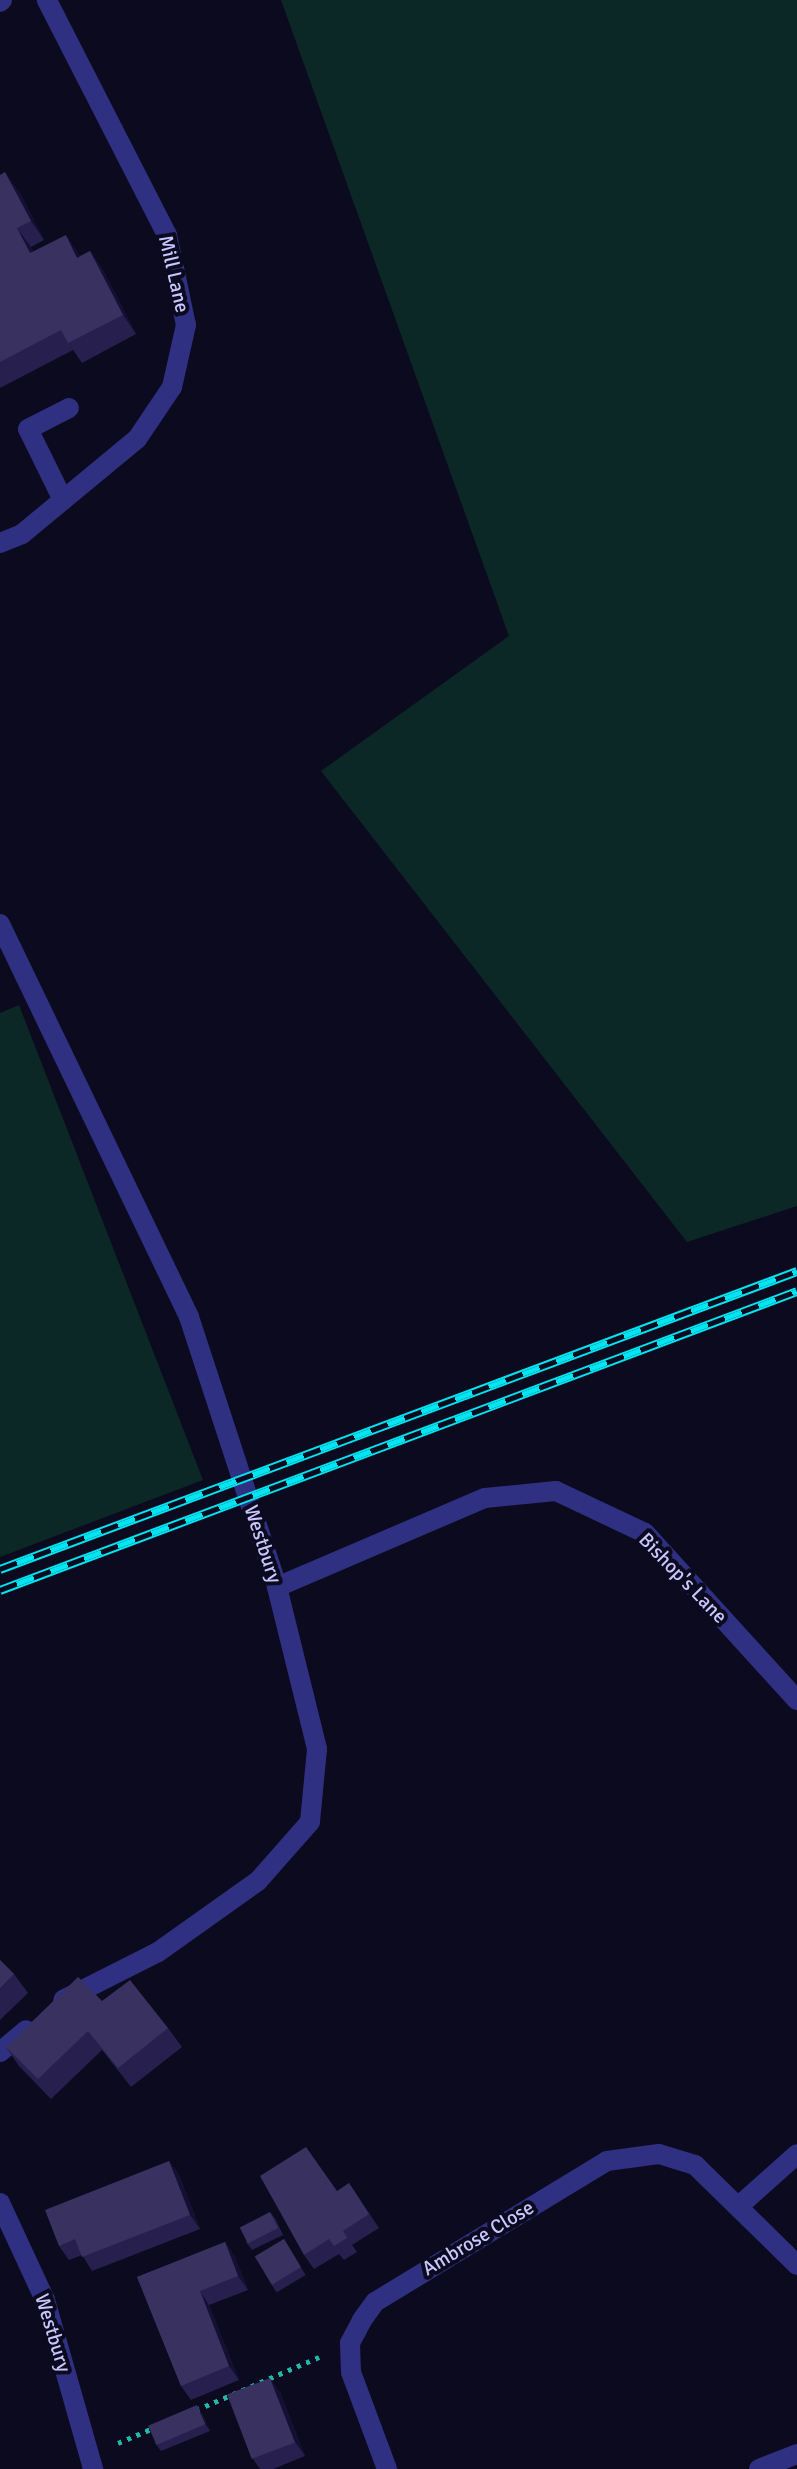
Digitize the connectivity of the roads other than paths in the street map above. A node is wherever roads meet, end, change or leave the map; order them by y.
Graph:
1 (47, 0) edge
2 (69, 408) dead end
3 (63, 500) junction
4 (0, 543) edge
5 (0, 924) edge
6 (277, 1587) junction
7 (797, 1700) edge
8 (0, 2052) edge
9 (797, 2154) edge
10 (0, 2203) edge
11 (740, 2205) junction
12 (797, 2265) edge
13 (797, 2454) edge
14 (93, 2469) edge
15 (387, 2469) edge
16 (759, 2469) edge

1 - 3 street, Mill Lane
2 - 3 street
3 - 4 street, Mill Lane
5 - 6 street, Westbury
6 - 7 street, Bishop's Lane
6 - 8 street, Westbury
9 - 11 street
10 - 14 street, Westbury
11 - 12 street, Ambrose Close
11 - 15 street, Ambrose Close
13 - 16 street

